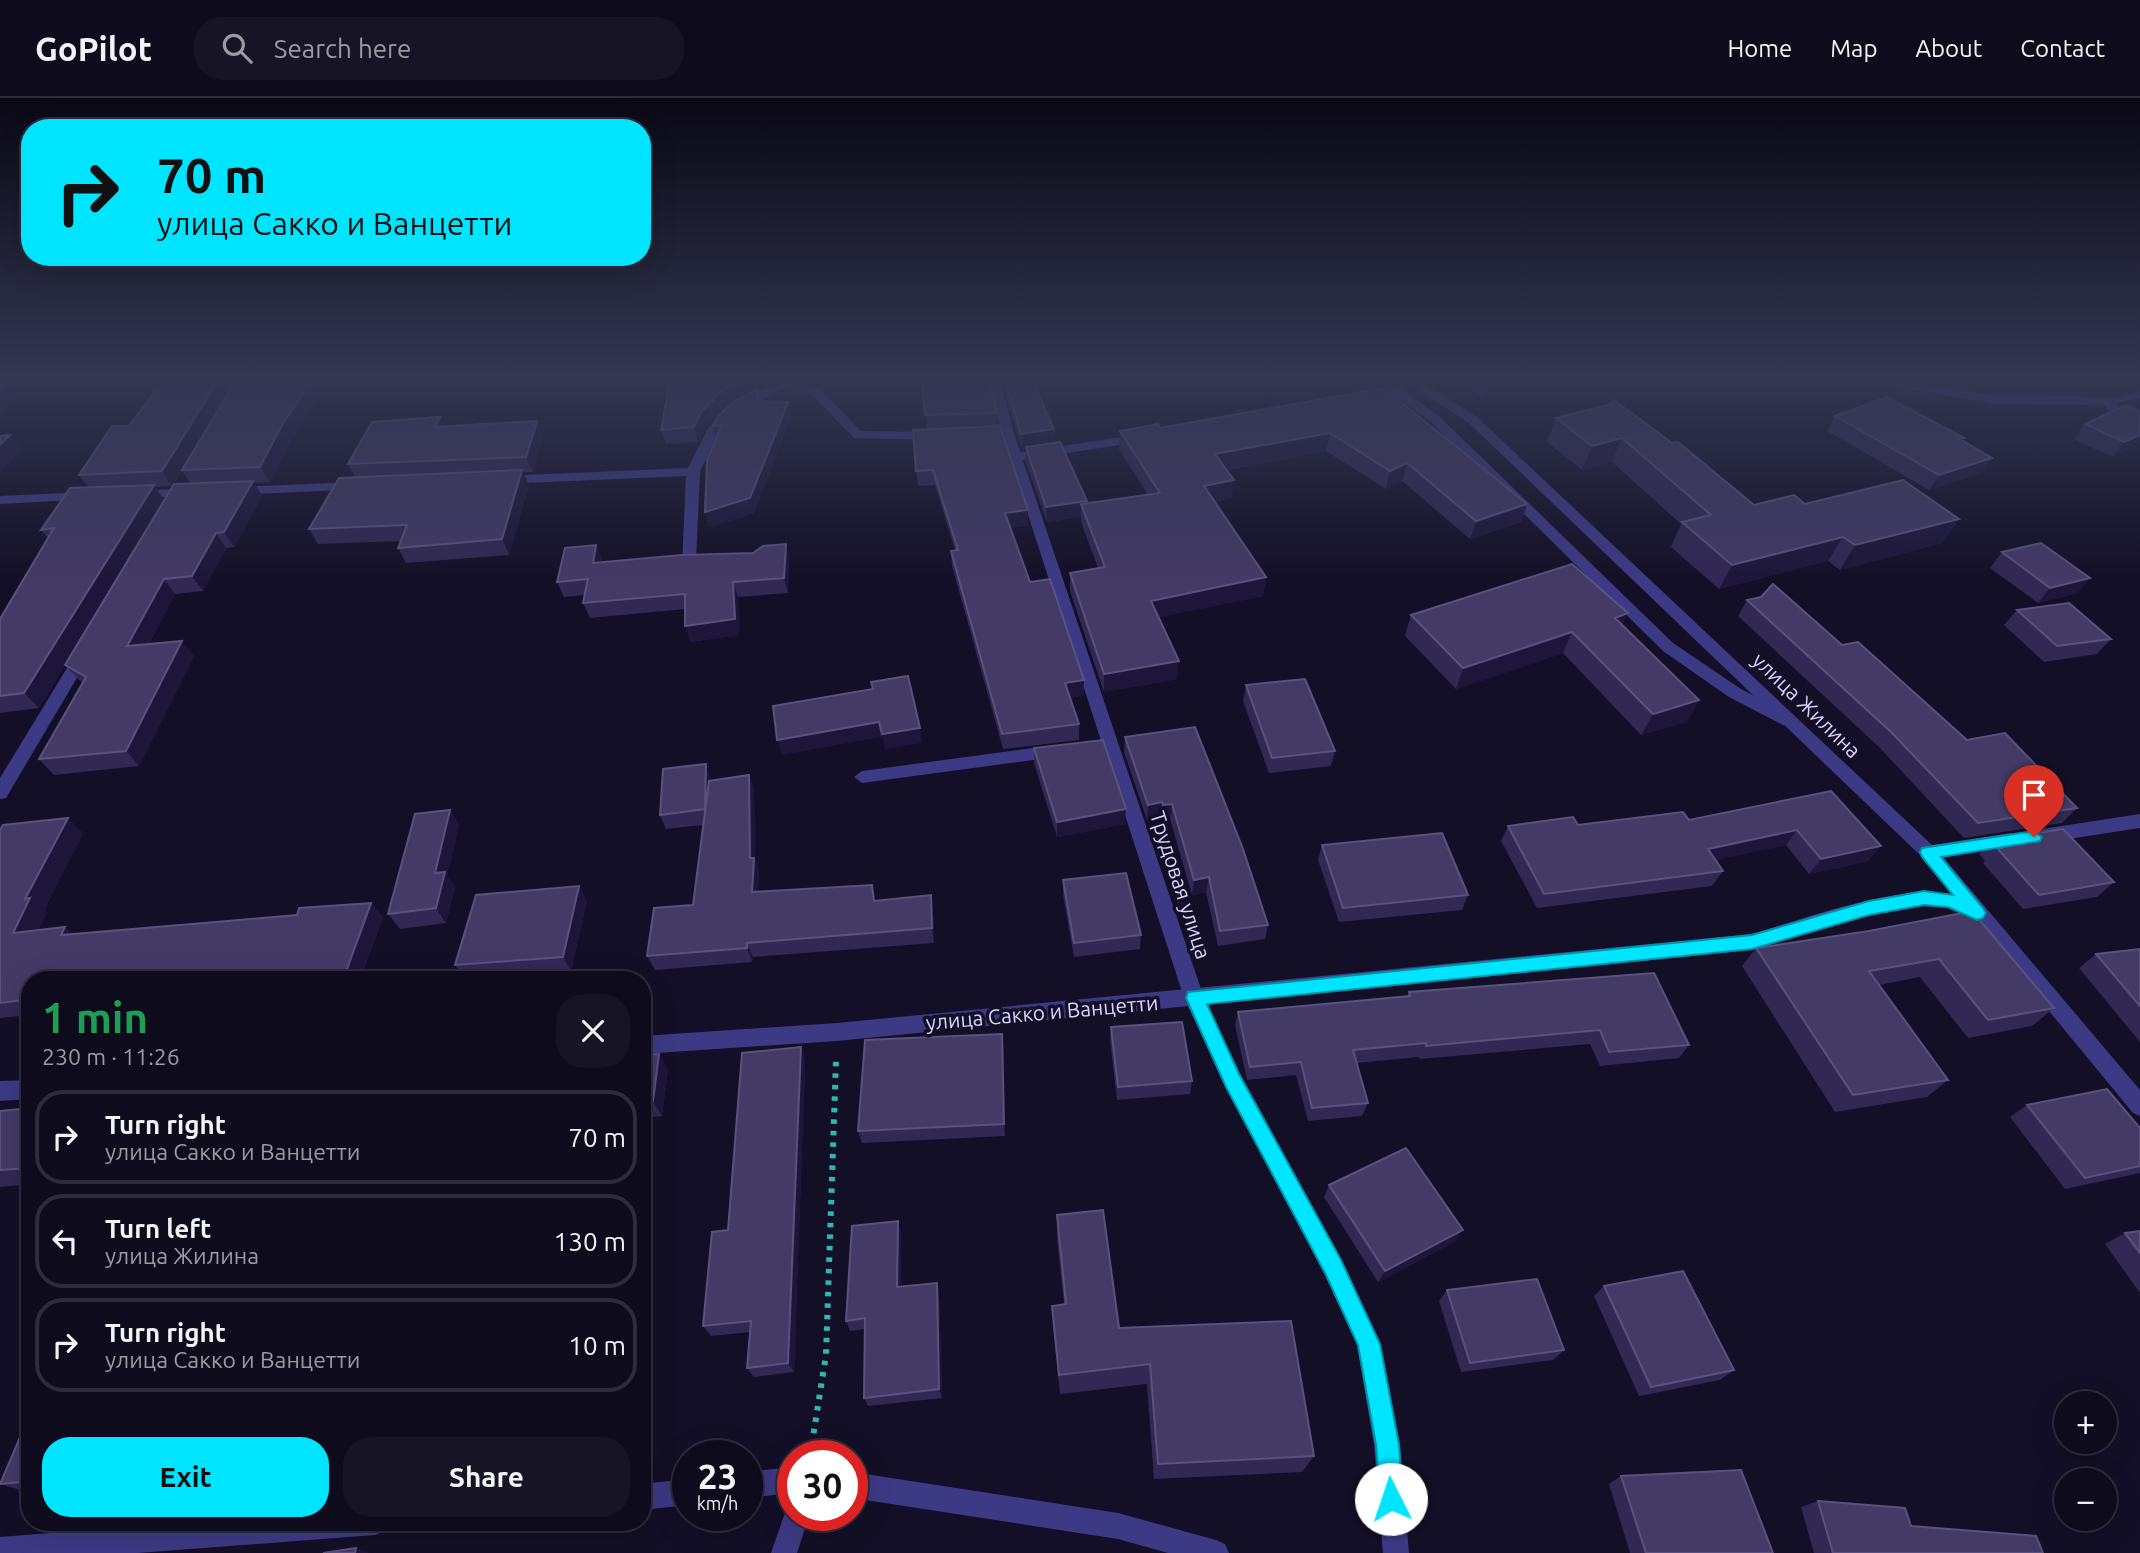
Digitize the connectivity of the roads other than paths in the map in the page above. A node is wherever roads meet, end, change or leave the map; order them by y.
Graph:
1 (706, 445) edge
2 (1009, 445) edge
3 (1094, 445) edge
4 (1461, 445) edge
5 (1500, 445) edge
6 (1016, 457) junction
7 (693, 472) junction
8 (485, 481) edge
9 (374, 485) edge
10 (125, 495) edge
11 (97, 496) edge
12 (0, 500) edge
13 (716, 564) edge
14 (94, 637) edge
15 (1791, 722) junction
16 (1069, 749) edge
17 (862, 777) dead end
18 (0, 793) edge
19 (2140, 821) edge
20 (1928, 852) junction
21 (1977, 913) junction
22 (1195, 998) junction
23 (651, 1044) edge
24 (21, 1089) edge
25 (0, 1091) edge
26 (2140, 1106) edge
27 (868, 1487) edge
28 (672, 1494) edge
29 (651, 1496) edge
30 (254, 1531) edge
31 (792, 1531) edge
32 (0, 1550) edge
33 (785, 1553) edge
34 (1216, 1553) edge
35 (1396, 1553) edge

1 - 7 street
2 - 6 street, Трудовая улица
3 - 6 street
4 - 15 street
5 - 15 street, улица Жилина
6 - 22 street, Трудовая улица
7 - 8 street
7 - 13 street
9 - 10 street
11 - 12 street
14 - 18 street
15 - 20 street, улица Жилина
16 - 17 street
19 - 20 street
20 - 21 street, улица Жилина
21 - 22 street, улица Сакко и Ванцетти
21 - 26 street, улица Жилина
22 - 23 street, улица Сакко и Ванцетти
22 - 35 street, Трудовая улица
24 - 25 street
27 - 34 street
28 - 29 street
30 - 32 street
31 - 33 street

